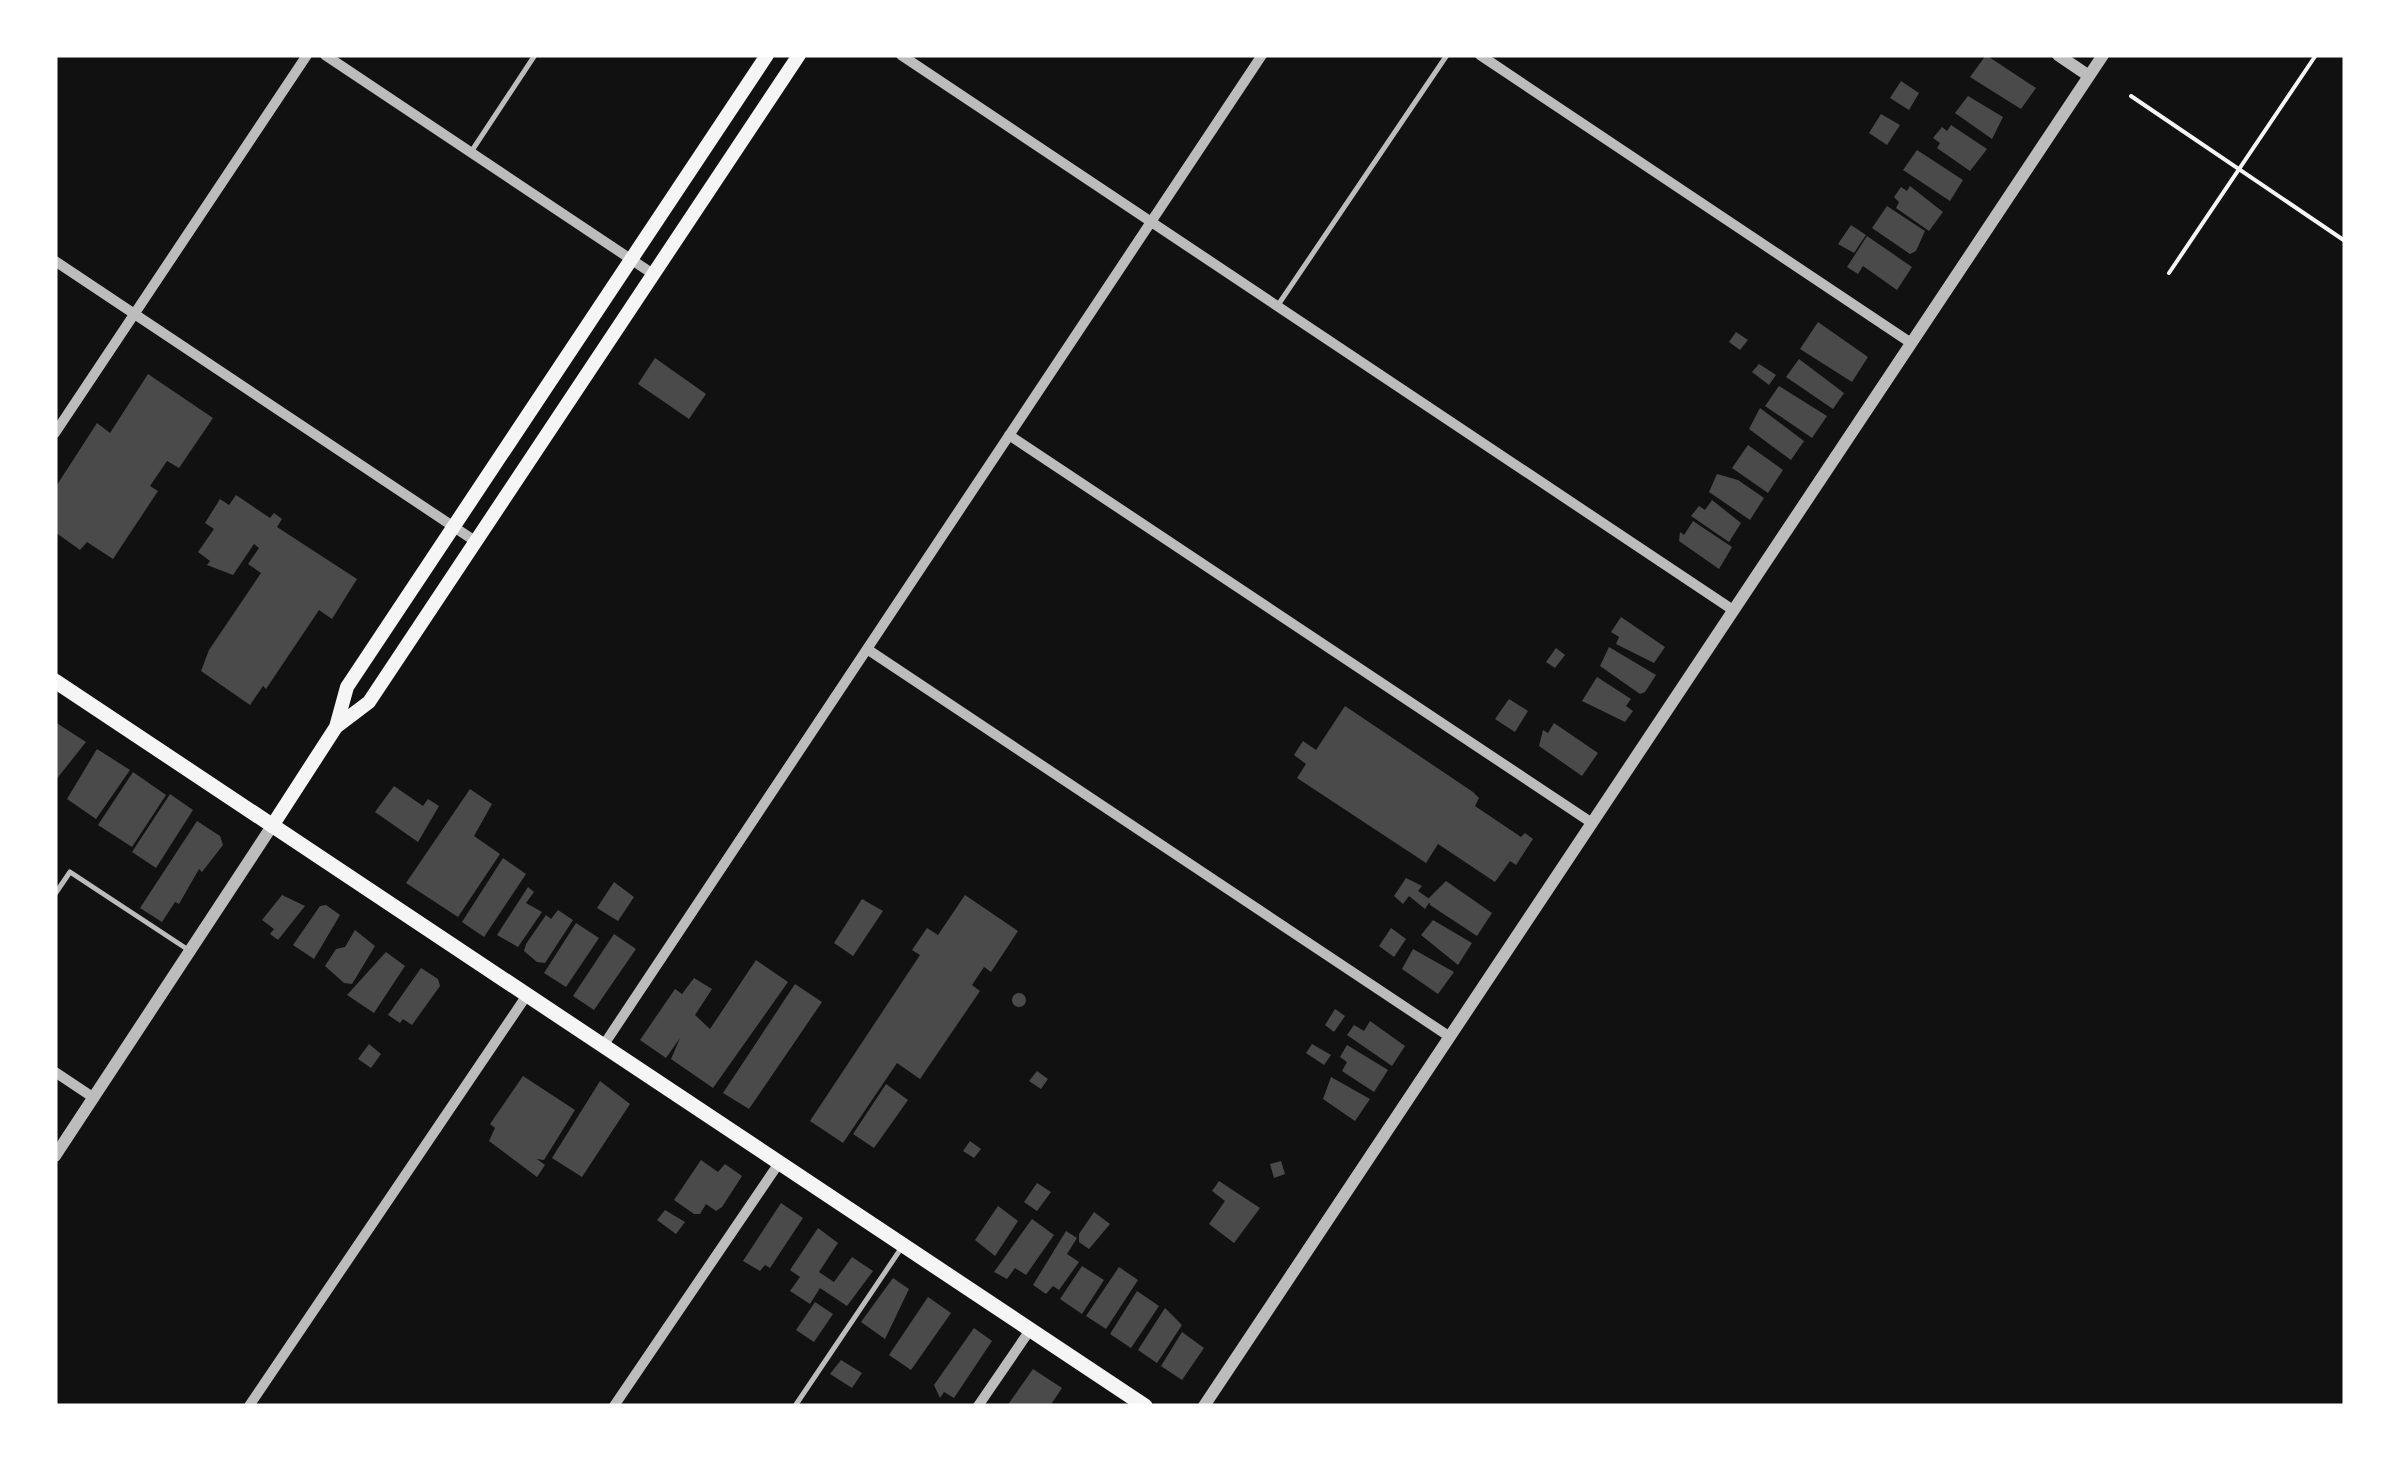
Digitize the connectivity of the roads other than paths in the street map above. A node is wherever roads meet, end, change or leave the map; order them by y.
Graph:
1 (306, 55) edge
2 (325, 55) edge
3 (535, 55) edge
4 (768, 55) edge
5 (799, 55) edge
6 (900, 55) edge
7 (1262, 55) edge
8 (1447, 55) edge
9 (1480, 55) edge
10 (2058, 55) edge
11 (2102, 55) edge
12 (2089, 76) junction
13 (471, 152) junction
14 (1151, 222) junction
15 (632, 260) junction
16 (55, 261) edge
17 (653, 274) junction
18 (1277, 306) junction
19 (134, 314) junction
20 (1912, 343) junction
21 (55, 433) edge
22 (1009, 435) junction
23 (454, 527) junction
24 (476, 541) junction
25 (1734, 610) junction
26 (867, 649) junction
27 (55, 681) edge
28 (336, 727) junction
29 (1592, 823) junction
30 (272, 826) junction
31 (55, 894) edge
32 (192, 953) junction
33 (528, 996) junction
34 (1450, 1037) junction
35 (603, 1046) junction
36 (55, 1072) edge
37 (94, 1098) junction
38 (55, 1156) edge
39 (779, 1163) junction
40 (903, 1245) junction
41 (1030, 1330) junction
42 (249, 1406) edge
43 (614, 1406) edge
44 (794, 1406) edge
45 (978, 1406) edge
46 (1144, 1406) edge
47 (1204, 1406) edge

1 - 19 street
2 - 13 street
3 - 13 lane
4 - 15 main road
5 - 17 main road
6 - 14 street
7 - 14 street
8 - 18 lane
9 - 20 street
10 - 12 street
11 - 12 street
12 - 20 street
13 - 15 street
14 - 18 street
14 - 22 street
15 - 17 street
15 - 23 main road
16 - 19 street
17 - 24 main road
18 - 25 street
19 - 21 street
19 - 23 street
20 - 25 street
22 - 26 street
22 - 29 street
23 - 24 street
23 - 28 main road
24 - 28 main road
25 - 29 street
26 - 34 street
26 - 35 street
27 - 30 main road
28 - 30 main road
29 - 34 street
30 - 32 street
30 - 33 main road
31 - 32 lane
32 - 37 street
33 - 35 main road
33 - 42 street
34 - 47 street
35 - 39 main road
36 - 37 street
37 - 38 street
39 - 40 main road
39 - 43 street
40 - 41 main road
40 - 44 lane
41 - 45 street
41 - 46 main road

